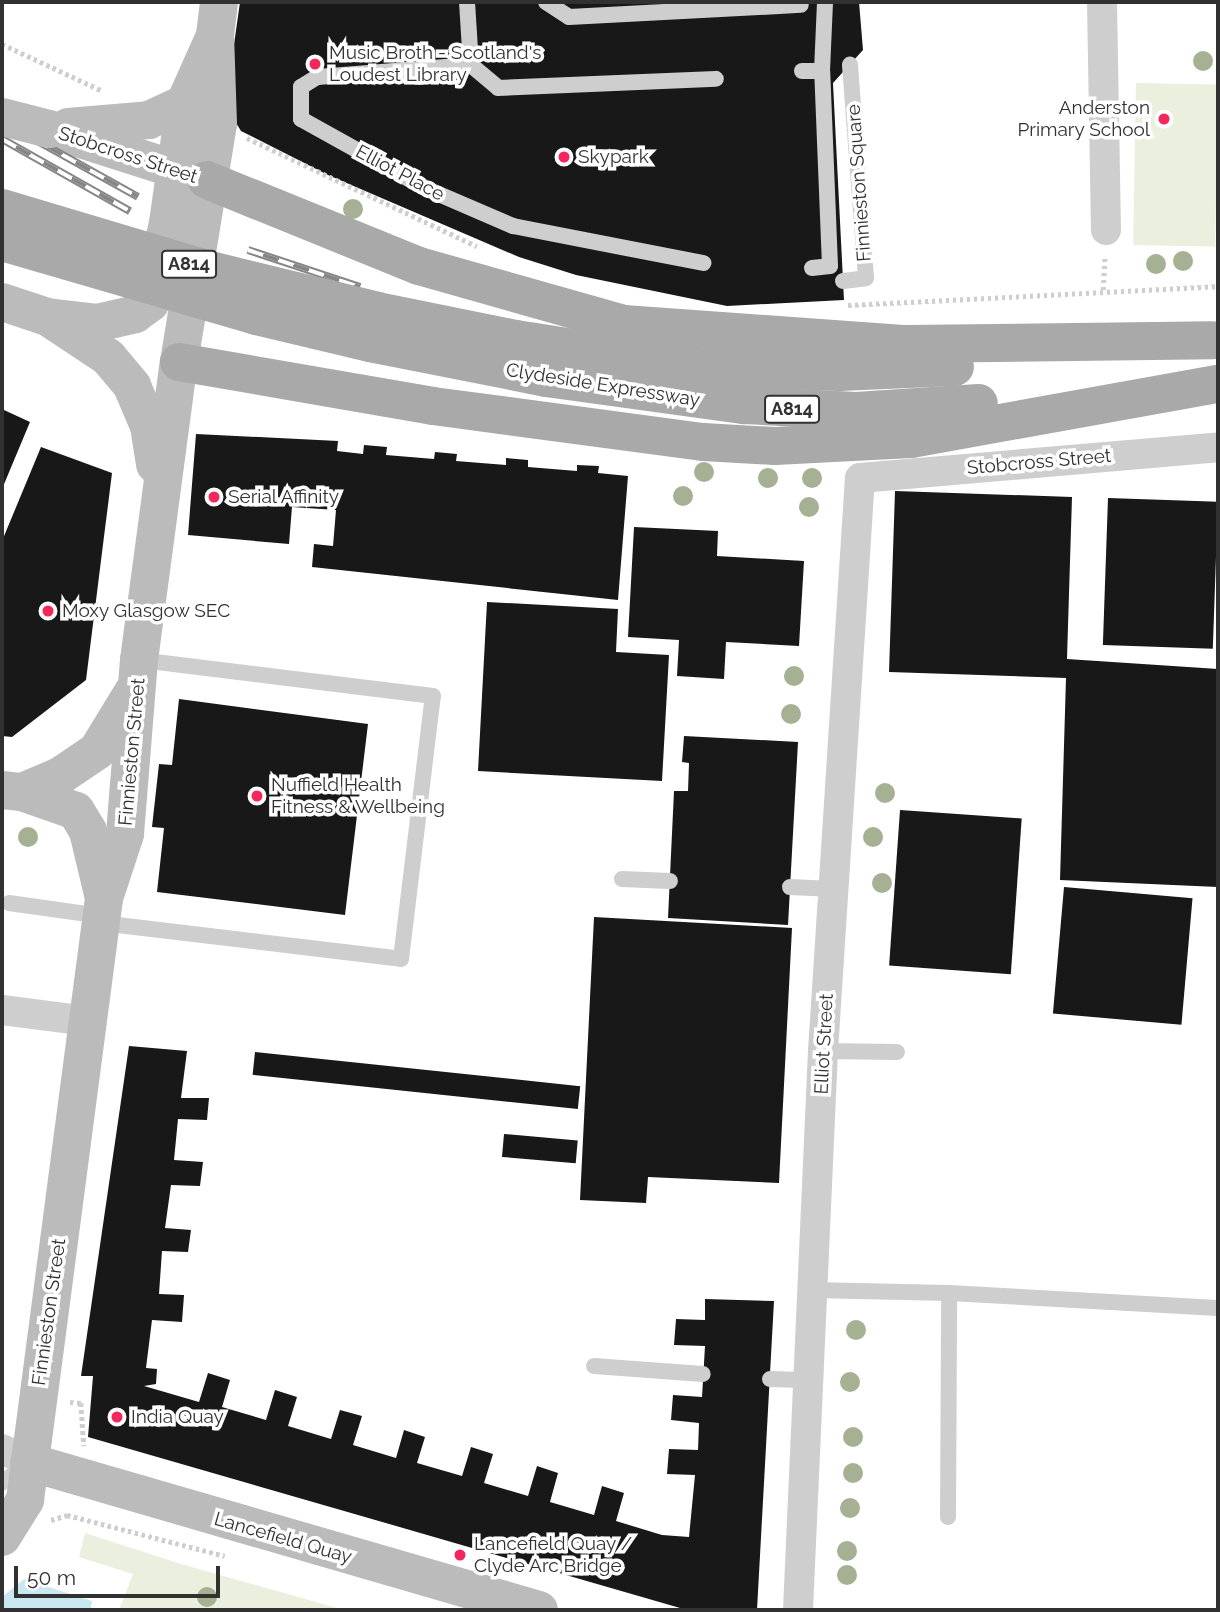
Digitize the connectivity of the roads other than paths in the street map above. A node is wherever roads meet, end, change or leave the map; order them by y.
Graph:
1 (467, 2) edge
2 (546, 2) edge
3 (825, 2) edge
4 (1102, 2) edge
5 (801, 5) dead end
6 (217, 18) edge
7 (471, 65) junction
8 (850, 65) dead end
9 (802, 71) dead end
10 (822, 71) junction
11 (716, 79) dead end
12 (185, 103) junction
13 (2, 117) edge
14 (49, 129) junction
15 (191, 175) junction
16 (2, 208) edge
17 (1106, 230) dead end
18 (2, 242) edge
19 (703, 263) dead end
20 (812, 268) dead end
21 (843, 281) dead end
22 (2, 302) edge
23 (47, 317) junction
24 (374, 327) junction
25 (1215, 339) edge
26 (179, 362) junction
27 (1218, 382) edge
28 (1218, 447) edge
29 (860, 478) joint
30 (160, 497) junction
31 (138, 674) junction
32 (12, 791) edge
33 (622, 879) dead end
34 (670, 881) dead end
35 (790, 887) dead end
36 (833, 888) junction
37 (9, 903) dead end
38 (102, 912) junction
39 (2, 1010) edge
40 (88, 1021) junction
41 (823, 1051) junction
42 (897, 1052) dead end
43 (812, 1290) junction
44 (949, 1293) junction
45 (1218, 1308) edge
46 (594, 1366) dead end
47 (703, 1374) dead end
48 (770, 1379) dead end
49 (808, 1381) junction
50 (11, 1465) edge
51 (948, 1517) dead end
52 (2, 1536) edge
53 (538, 1610) edge
54 (798, 1610) edge

1 - 7 lane
2 - 5 lane
3 - 10 lane
4 - 17 street
6 - 12 street
6 - 15 street, Finnieston Street
7 - 11 lane
7 - 19 lane, Elliot Place
8 - 21 lane, Finnieston Square
9 - 10 lane
10 - 20 lane
12 - 14 street, Stobcross Street
12 - 15 street
13 - 14 street, Stobcross Street, bridge
14 - 15 street, Stobcross Street
15 - 23 street
15 - 25 main road
15 - 26 street, Finnieston Street
16 - 24 main road, Clydeside Expressway / A814, bridge
18 - 24 main road, Clydeside Expressway / A814, bridge
22 - 23 street
23 - 30 street
24 - 25 main road, Clydeside Expressway / A814
24 - 27 main road, Clydeside Expressway / A814
26 - 27 main road
26 - 30 street, Finnieston Street
28 - 29 street, Stobcross Street
29 - 36 street, Elliot Street
30 - 31 street, Finnieston Street
31 - 32 street
31 - 38 street, Finnieston Street
31 - 38 lane
32 - 38 street
33 - 34 lane
35 - 36 lane
36 - 41 street, Elliot Street
37 - 38 lane
38 - 40 street, Finnieston Street
39 - 40 street
40 - 50 street, Finnieston Street
41 - 42 lane
41 - 43 street, Elliot Street
43 - 44 lane
43 - 49 street, Elliot Street
44 - 45 lane
44 - 51 lane
46 - 47 lane
48 - 49 lane
49 - 54 street, Elliot Street
50 - 52 street, Finnieston Street
50 - 53 street, Lancefield Quay

